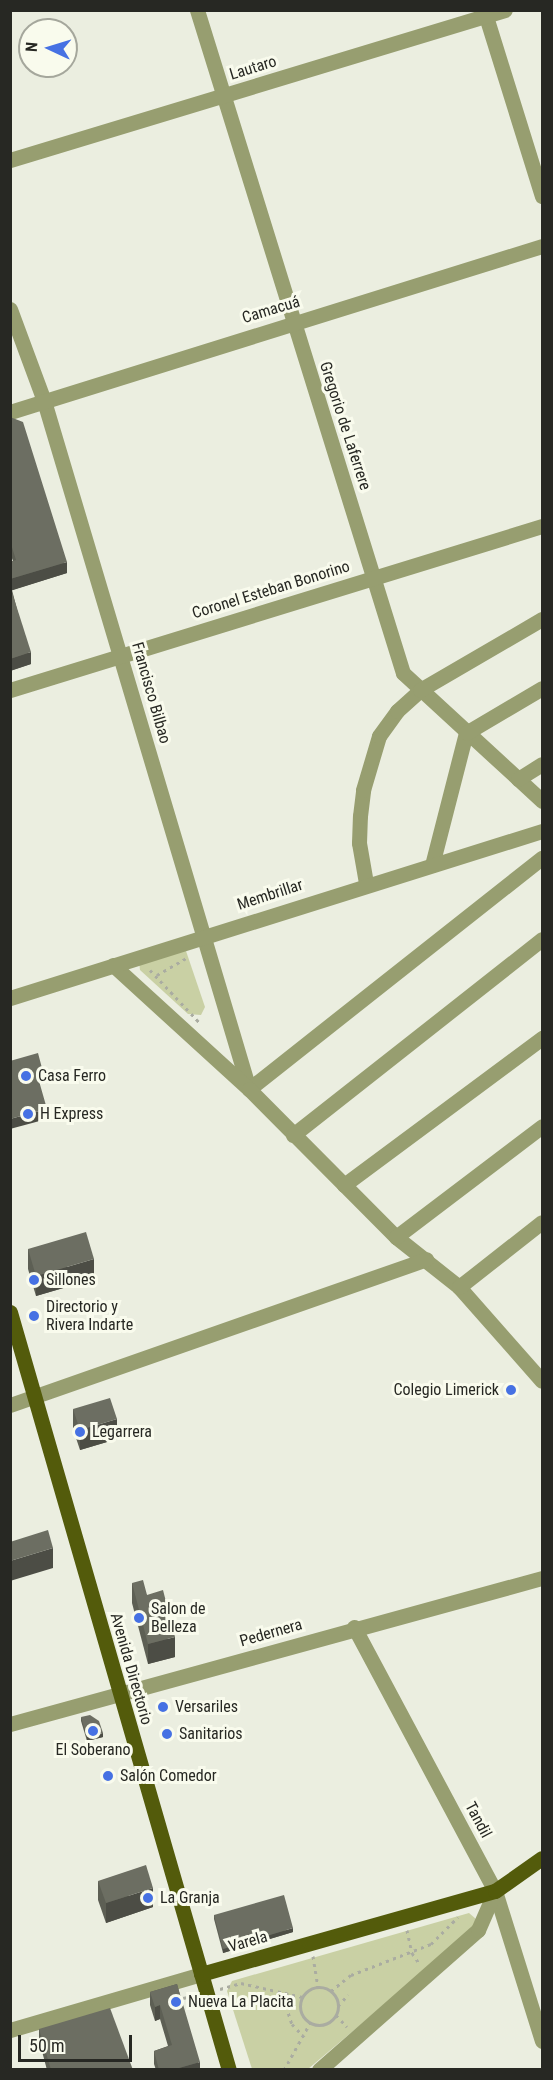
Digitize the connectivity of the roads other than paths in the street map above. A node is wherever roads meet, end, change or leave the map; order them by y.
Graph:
1 (197, 10) edge
2 (505, 10) edge
3 (485, 14) edge
4 (224, 96) junction
5 (10, 160) edge
6 (543, 196) edge
7 (543, 246) edge
8 (10, 309) edge
9 (293, 321) junction
10 (44, 401) junction
11 (10, 412) edge
12 (543, 526) edge
13 (375, 577) junction
14 (543, 619) edge
15 (122, 655) junction
16 (543, 688) edge
17 (10, 690) edge
18 (420, 690) junction
19 (466, 733) junction
20 (543, 764) edge
21 (518, 779) junction
22 (543, 801) edge
23 (543, 831) edge
24 (543, 858) edge
25 (432, 864) junction
26 (366, 884) junction
27 (203, 935) junction
28 (543, 939) edge
29 (113, 965) junction
30 (10, 998) edge
31 (543, 1038) edge
32 (249, 1089) junction
33 (543, 1126) edge
34 (293, 1136) junction
35 (344, 1185) junction
36 (543, 1222) edge
37 (396, 1237) junction
38 (426, 1258) junction
39 (459, 1287) junction
40 (10, 1312) edge
41 (543, 1381) edge
42 (34, 1398) junction
43 (10, 1405) edge
44 (543, 1578) edge
45 (354, 1627) junction
46 (120, 1695) junction
47 (10, 1724) edge
48 (543, 1858) edge
49 (495, 1891) junction
50 (201, 1974) junction
51 (10, 2030) edge
52 (543, 2042) edge
53 (228, 2070) edge
54 (320, 2070) edge

1 - 4 street, Gregorio de Laferrere
2 - 3 street, Lautaro
3 - 4 street, Lautaro
3 - 6 street
4 - 5 street, Lautaro
4 - 9 street, Gregorio de Laferrere
7 - 9 street, Camacuá
8 - 10 street, Francisco Bilbao
9 - 10 street, Camacuá
9 - 13 street, Gregorio de Laferrere
10 - 11 street, Camacuá
10 - 15 street, Francisco Bilbao
12 - 13 street, Coronel Esteban Bonorino
13 - 15 street, Coronel Esteban Bonorino
13 - 18 street, Gregorio de Laferrere
14 - 18 street
15 - 17 street, Coronel Esteban Bonorino
15 - 27 street, Francisco Bilbao
16 - 19 street
18 - 19 street, Gregorio de Laferrere
18 - 26 street
19 - 21 street, Gregorio de Laferrere
19 - 25 street
20 - 21 street
21 - 22 street, Gregorio de Laferrere
23 - 25 street, Membrillar
24 - 32 street
25 - 26 street, Membrillar
26 - 27 street, Membrillar
27 - 29 street, Membrillar
27 - 32 street, Francisco Bilbao
28 - 34 street
29 - 30 street, Membrillar
29 - 32 street, Francisco Bilbao
31 - 35 street
32 - 34 street, Francisco Bilbao
33 - 37 street
34 - 35 street, Francisco Bilbao
35 - 37 street, Francisco Bilbao
36 - 39 street
37 - 38 street, Francisco Bilbao
38 - 39 street, Francisco Bilbao
38 - 42 street
39 - 41 street, Francisco Bilbao
40 - 42 main road, Avenida Directorio
42 - 43 street
42 - 46 main road, Avenida Directorio
44 - 45 street, Pedernera
45 - 46 street, Pedernera
45 - 49 street, Tandil
46 - 47 street, Pedernera
46 - 50 main road, Avenida Directorio
48 - 49 main road, Varela
49 - 50 main road, Varela
49 - 52 street, Tandil
49 - 54 street
50 - 51 street, Varela
50 - 53 main road, Avenida Directorio

